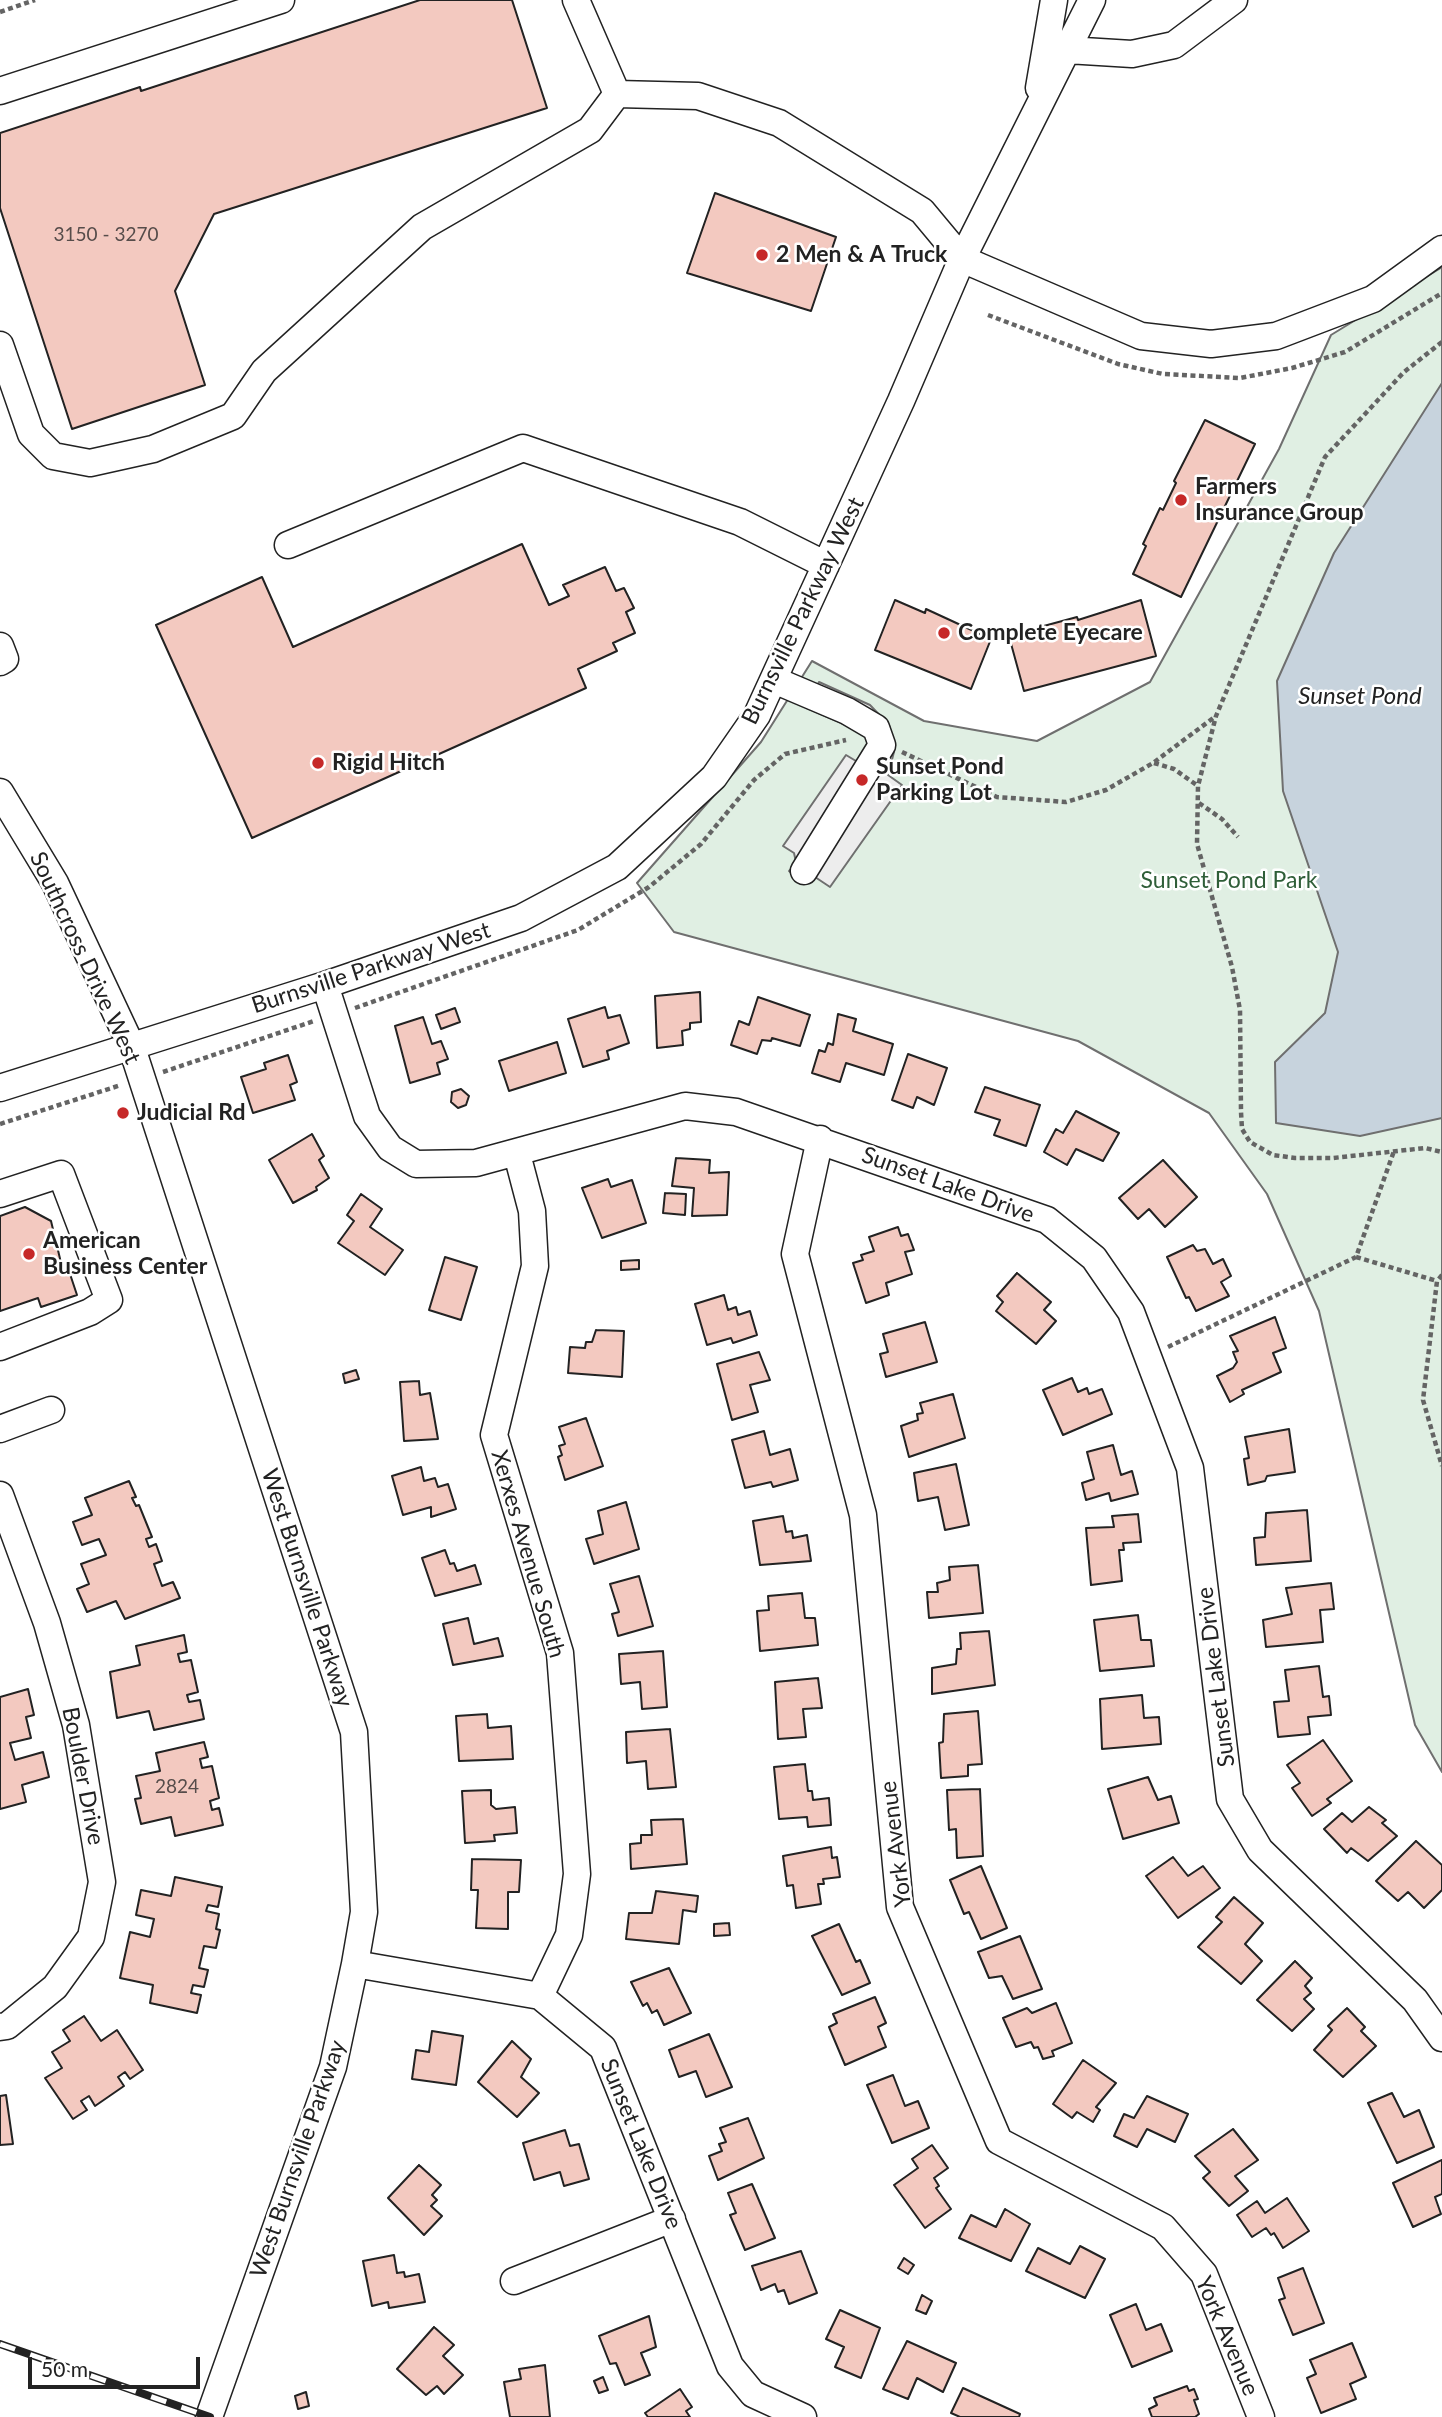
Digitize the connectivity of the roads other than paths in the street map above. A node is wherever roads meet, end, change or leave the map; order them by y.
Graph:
1 (281, 0) edge
2 (576, 0) edge
3 (1054, 0) edge
4 (1092, 0) edge
5 (1234, 0) edge
6 (235, 7) edge
7 (1067, 50) junction
8 (0, 91) edge
9 (617, 94) junction
10 (1035, 116) junction
11 (1442, 248) edge
12 (962, 259) junction
13 (0, 345) edge
14 (288, 545) dead end
15 (827, 565) junction
16 (0, 646) edge
17 (0, 662) edge
18 (774, 680) junction
19 (0, 792) edge
20 (7, 821) edge
21 (804, 871) dead end
22 (325, 985) junction
23 (131, 1045) junction
24 (0, 1088) edge
25 (820, 1139) junction
26 (517, 1154) junction
27 (0, 1194) edge
28 (0, 1348) edge
29 (51, 1410) dead end
30 (0, 1429) edge
31 (262, 1448) joint
32 (0, 1495) edge
33 (355, 1964) junction
34 (540, 1996) junction
35 (0, 2027) edge
36 (1442, 2038) edge
37 (672, 2219) junction
38 (514, 2281) dead end
39 (209, 2417) edge
40 (803, 2417) edge
41 (1261, 2417) edge

1 - 6 street
2 - 9 street
3 - 10 street, Burnsville Parkway West
4 - 7 street, Burnsville Parkway West
5 - 7 street
6 - 8 street
7 - 10 street, Burnsville Parkway West
9 - 12 street
9 - 13 street
10 - 12 street, Burnsville Parkway West
11 - 12 street
12 - 15 street, Burnsville Parkway West
14 - 15 street
15 - 18 street, Burnsville Parkway West
16 - 17 street
18 - 21 street
18 - 22 street, Burnsville Parkway West
19 - 20 street, Southcross Drive West
20 - 23 street, Southcross Drive West
22 - 23 street, Burnsville Parkway West
22 - 26 street, Sunset Lake Drive
23 - 24 street, Burnsville Parkway West
23 - 31 street, Southcross Drive West
25 - 26 street, Sunset Lake Drive
25 - 36 street, Sunset Lake Drive
25 - 41 street, York Avenue
26 - 34 street, Xerxes Avenue South
27 - 28 street
29 - 30 street
31 - 33 street, West Burnsville Parkway
32 - 35 street, Boulder Drive
33 - 34 street, Sunset Lake Drive
33 - 39 street, West Burnsville Parkway
34 - 37 street, Sunset Lake Drive
37 - 38 street
37 - 40 street, Sunset Lake Drive

